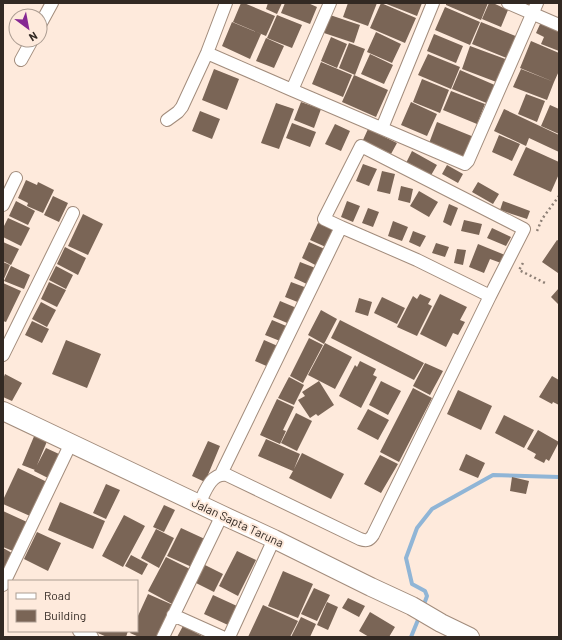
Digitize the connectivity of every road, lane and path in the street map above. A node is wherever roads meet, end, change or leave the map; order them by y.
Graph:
1 (226, 3) edge
2 (330, 3) edge
3 (433, 3) edge
4 (508, 3) edge
5 (535, 8) edge
6 (559, 25) edge
7 (28, 48) edge
8 (207, 53) junction
9 (21, 60) dead end
10 (292, 90) junction
11 (167, 120) dead end
12 (382, 128) junction
13 (16, 178) dead end
14 (559, 196) edge
15 (3, 205) edge
16 (73, 213) dead end
17 (341, 227) junction
18 (536, 232) dead end
19 (525, 258) dead end
20 (545, 283) dead end
21 (490, 296) junction
22 (3, 355) edge
23 (3, 411) edge
24 (70, 443) junction
25 (221, 474) junction
26 (199, 504) junction
27 (222, 516) junction
28 (274, 539) junction
29 (3, 585) edge
30 (173, 616) junction
31 (81, 632) edge
32 (463, 635) edge
33 (92, 637) edge
34 (163, 637) edge
35 (222, 637) edge
36 (229, 637) edge

1 - 8 street
2 - 10 street
3 - 12 street
4 - 5 street
5 - 6 street
5 - 12 street
7 - 9 street
8 - 10 street
8 - 11 street
10 - 12 street
13 - 15 street
14 - 18 path
16 - 22 street
17 - 21 street
17 - 21 street
17 - 25 street
19 - 20 path
21 - 25 street
23 - 24 street, Jalan Sapta Taruna
24 - 26 street, Jalan Sapta Taruna
24 - 29 street
25 - 26 street
26 - 27 street, Jalan Sapta Taruna
27 - 28 street, Jalan Sapta Taruna
27 - 30 street
28 - 32 street, Jalan Sapta Taruna
28 - 36 street
30 - 34 street
30 - 35 street
31 - 33 street

